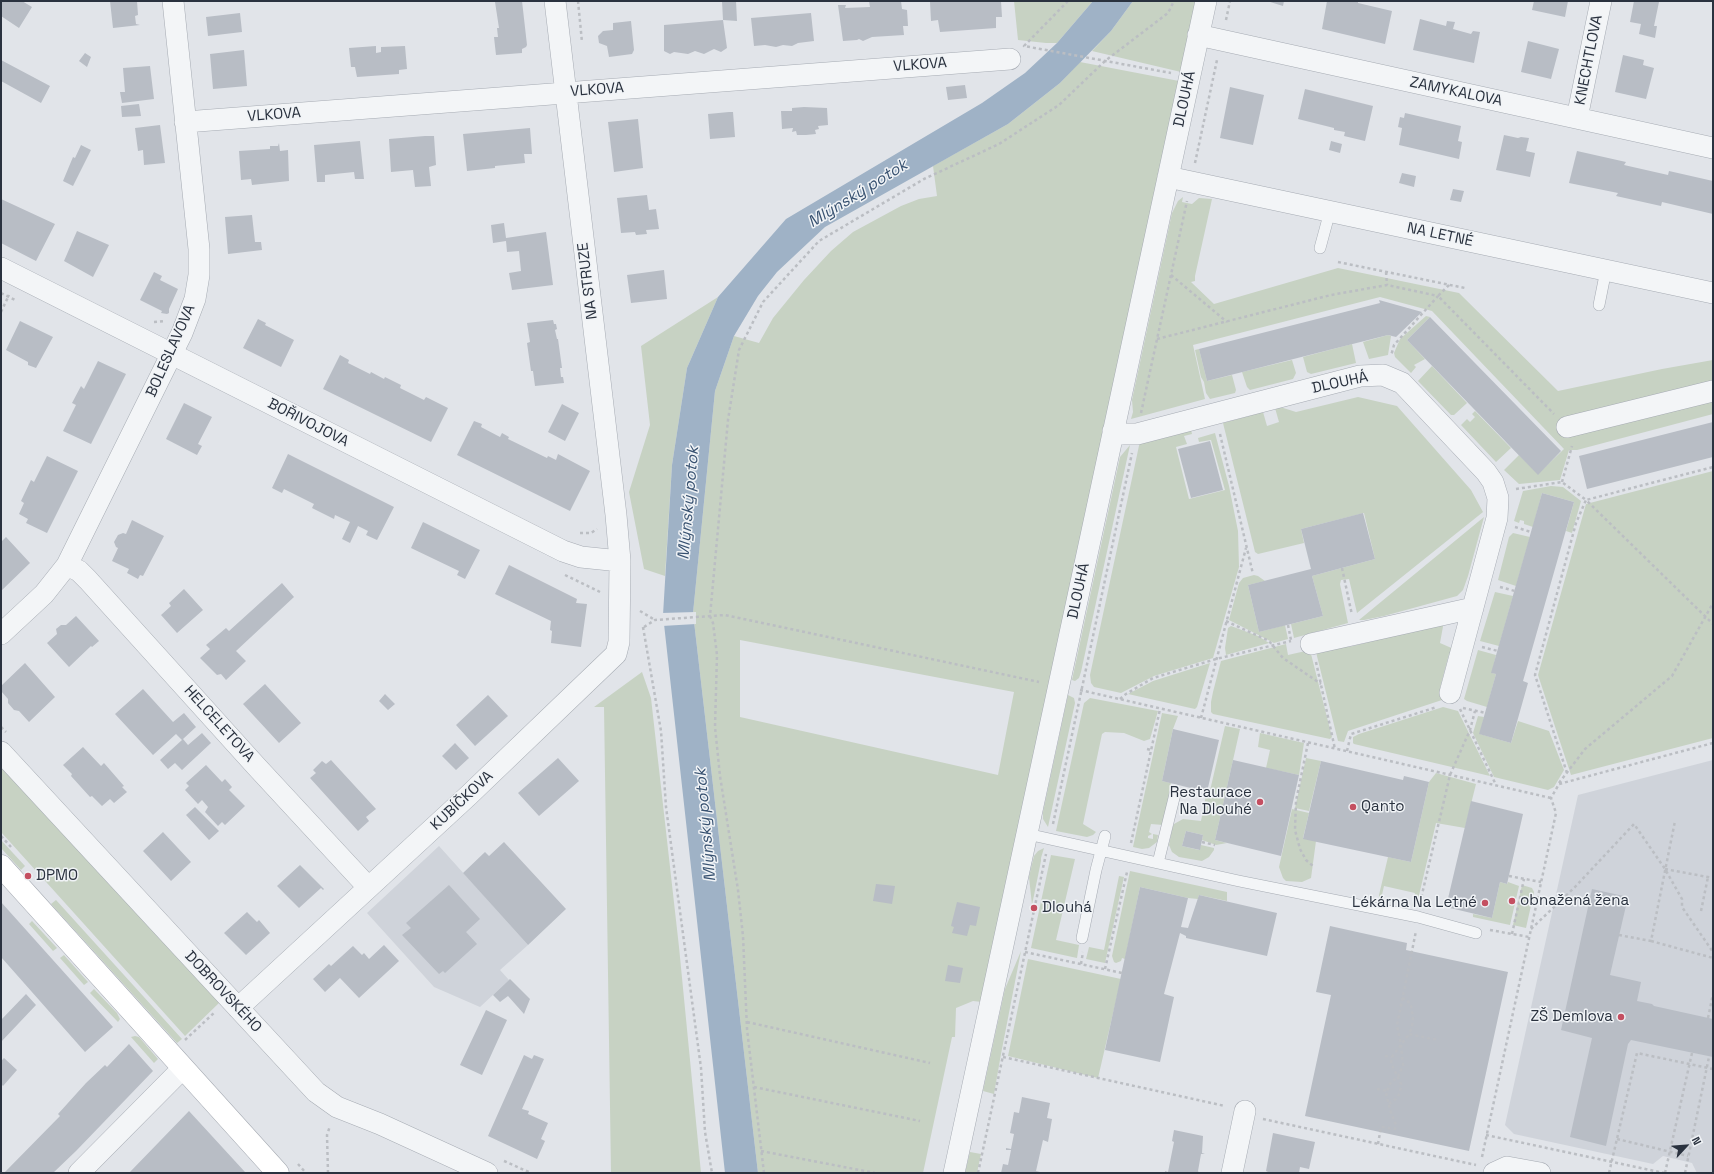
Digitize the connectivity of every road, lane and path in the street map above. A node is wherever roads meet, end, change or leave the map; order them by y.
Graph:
1 (173, 1) edge
2 (555, 1) edge
3 (1068, 1) edge
4 (1174, 1) edge
5 (1206, 1) edge
6 (1230, 1) edge
7 (1601, 1) edge
8 (1198, 35) junction
9 (1222, 40) junction
10 (1010, 59) dead end
11 (1105, 61) junction
12 (1190, 76) junction
13 (1213, 80) junction
14 (566, 92) junction
15 (1577, 118) junction
16 (185, 122) junction
17 (1713, 148) edge
18 (1168, 177) junction
19 (1191, 182) junction
20 (1330, 211) junction
21 (1320, 248) dead end
22 (1338, 262) dead end
23 (1, 268) edge
24 (1606, 270) junction
25 (1386, 272) junction
26 (1171, 274) junction
27 (1387, 285) junction
28 (1449, 285) junction
29 (1465, 288) dead end
30 (1713, 293) edge
31 (1438, 296) junction
32 (1599, 305) dead end
33 (168, 318) dead end
34 (147, 319) dead end
35 (1227, 322) junction
36 (1157, 339) junction
37 (172, 354) junction
38 (1394, 362) dead end
39 (1713, 391) edge
40 (1215, 414) junction
41 (1140, 419) dead end
42 (1566, 427) joint
43 (1113, 431) junction
44 (1134, 447) dead end
45 (1713, 467) edge
46 (1562, 482) dead end
47 (1586, 500) junction
48 (601, 524) dead end
49 (1509, 526) dead end
50 (575, 532) dead end
51 (1531, 532) dead end
52 (1246, 548) junction
53 (620, 562) junction
54 (67, 565) junction
55 (1342, 568) dead end
56 (564, 574) dead end
57 (1252, 574) dead end
58 (1493, 585) dead end
59 (1515, 591) dead end
60 (603, 594) dead end
61 (1713, 602) edge
62 (1473, 608) junction
63 (710, 616) junction
64 (1705, 616) junction
65 (1352, 618) dead end
66 (655, 620) dead end
67 (1226, 621) junction
68 (1713, 624) edge
69 (1288, 625) dead end
70 (643, 627) dead end
71 (1, 634) edge
72 (1291, 641) dead end
73 (1311, 644) joint
74 (1476, 645) dead end
75 (1498, 651) dead end
76 (1216, 659) junction
77 (1042, 683) dead end
78 (1321, 684) junction
79 (1081, 690) junction
80 (1447, 698) joint
81 (1120, 699) junction
82 (1160, 708) junction
83 (1475, 711) junction
84 (1486, 713) dead end
85 (1201, 718) junction
86 (1470, 730) junction
87 (1308, 742) junction
88 (1713, 743) edge
89 (1335, 749) junction
90 (1147, 750) dead end
91 (1151, 750) junction
92 (1347, 751) junction
93 (1, 752) edge
94 (1567, 773) junction
95 (1450, 775) junction
96 (1559, 784) junction
97 (1496, 785) junction
98 (1175, 794) dead end
99 (1551, 798) junction
100 (1676, 820) dead end
101 (1052, 828) dead end
102 (1027, 834) junction
103 (1105, 836) dead end
104 (1202, 842) dead end
105 (1215, 845) dead end
106 (1130, 846) dead end
107 (1048, 848) dead end
108 (1101, 850) junction
109 (1158, 863) junction
110 (1, 866) edge
111 (1313, 866) dead end
112 (1128, 869) dead end
113 (1665, 869) junction
114 (1509, 876) dead end
115 (1708, 877) junction
116 (1713, 878) edge
117 (1524, 879) junction
118 (1541, 882) junction
119 (368, 887) junction
120 (1419, 908) dead end
121 (1701, 911) dead end
122 (1417, 927) dead end
123 (1531, 929) junction
124 (1476, 934) joint
125 (1512, 934) junction
126 (1619, 935) dead end
127 (1529, 937) junction
128 (1082, 938) dead end
129 (1651, 941) junction
130 (1025, 952) junction
131 (1713, 952) edge
132 (1083, 953) dead end
133 (1713, 958) edge
134 (1080, 964) junction
135 (1105, 969) junction
136 (1122, 973) dead end
137 (1713, 994) edge
138 (1402, 998) junction
139 (228, 1008) junction
140 (1708, 1018) dead end
141 (747, 1022) junction
142 (1409, 1034) junction
143 (1438, 1040) dead end
144 (1401, 1045) junction
145 (180, 1046) dead end
146 (1692, 1053) dead end
147 (1385, 1056) dead end
148 (1003, 1057) junction
149 (1392, 1057) junction
150 (1709, 1057) dead end
151 (930, 1063) dead end
152 (1690, 1064) junction
153 (183, 1068) junction
154 (1707, 1068) junction
155 (1713, 1069) edge
156 (1398, 1077) junction
157 (754, 1087) junction
158 (1377, 1089) dead end
159 (1387, 1091) junction
160 (1389, 1104) junction
161 (337, 1107) junction
162 (1245, 1111) junction
163 (920, 1122) dead end
164 (1486, 1135) junction
165 (1617, 1139) junction
166 (1378, 1144) junction
167 (761, 1151) junction
168 (1670, 1152) junction
169 (1688, 1156) junction
170 (1612, 1162) junction
171 (1485, 1166) edge
172 (495, 1167) edge
173 (79, 1173) edge
174 (278, 1173) edge
175 (328, 1173) edge
176 (531, 1173) edge
177 (712, 1173) edge
178 (764, 1173) edge
179 (875, 1173) edge
180 (954, 1173) edge
181 (978, 1173) edge
182 (1232, 1173) edge
183 (1540, 1173) edge
184 (1609, 1173) edge
185 (1665, 1173) edge
186 (1685, 1173) edge

1 - 16 street, BOLESLAVOVA
2 - 14 street, NA STRUZE
3 - 11 path
4 - 11 path
5 - 8 street, DLOUHÁ
6 - 9 path
7 - 15 street, KNECHTLOVA
8 - 9 street, ZAMYKALOVA
8 - 12 street, DLOUHÁ
9 - 13 path
9 - 15 street, ZAMYKALOVA
10 - 14 street, VLKOVA
11 - 12 path
11 - 63 path
12 - 13 path
12 - 18 street, DLOUHÁ
13 - 19 path
14 - 16 street, VLKOVA
14 - 53 street, NA STRUZE
15 - 17 street, ZAMYKALOVA
16 - 37 street, BOLESLAVOVA
18 - 19 street, NA LETNÉ
18 - 43 street, DLOUHÁ
19 - 20 street, NA LETNÉ
19 - 26 path
20 - 21 lane
20 - 24 street, NA LETNÉ
22 - 25 path
23 - 37 street, BOŘIVOJOVA
24 - 30 street, NA LETNÉ
24 - 32 lane
25 - 27 path
25 - 28 path
26 - 35 path
26 - 36 path
27 - 31 path
27 - 35 path
28 - 29 path
28 - 31 path
31 - 38 path
31 - 42 path
33 - 34 path
35 - 36 path
36 - 41 path
37 - 53 street, BOŘIVOJOVA
37 - 54 street, BOLESLAVOVA
39 - 42 street
40 - 43 street, DLOUHÁ
40 - 52 path
40 - 62 street, DLOUHÁ
43 - 102 street, DLOUHÁ
44 - 79 path
45 - 47 path
46 - 47 path
47 - 64 path
47 - 94 path
48 - 50 path
49 - 51 path
52 - 57 path
52 - 67 path
53 - 119 street, KUBÍČKOVA
54 - 71 street, BOLESLAVOVA
54 - 119 street, HELCELETOVA
55 - 65 path
56 - 60 path
58 - 59 path
61 - 64 path
62 - 73 street
62 - 80 street, DLOUHÁ
63 - 66 path
63 - 77 path
63 - 141 path
64 - 68 path
64 - 94 path
67 - 76 path
67 - 78 path
69 - 72 path
70 - 177 path
73 - 78 path
74 - 75 path
76 - 81 path
76 - 85 path
78 - 89 path
79 - 81 path
79 - 101 path
80 - 92 path
81 - 82 path
82 - 85 path
82 - 91 path
83 - 84 path
83 - 86 path
83 - 86 path
85 - 87 path
86 - 95 path
86 - 97 path
87 - 89 path
87 - 111 path
88 - 96 path
89 - 92 path
90 - 91 path
91 - 106 path
92 - 95 path
93 - 139 street, DOBROVSKÉHO
94 - 96 path
95 - 97 path
95 - 120 path
96 - 99 path
97 - 99 path
98 - 109 lane
99 - 118 path
100 - 113 path
102 - 108 lane
102 - 180 street, DLOUHÁ
103 - 108 lane
104 - 105 path
107 - 130 path
108 - 109 lane
108 - 128 lane
109 - 124 lane
110 - 153 main road
112 - 135 path
113 - 115 path
113 - 123 path
113 - 129 path
113 - 131 path
114 - 117 path
115 - 116 path
115 - 121 path
117 - 118 path
117 - 125 path
118 - 123 path
119 - 139 street, KUBÍČKOVA
122 - 138 path
123 - 127 path
124 - 125 path
125 - 127 path
126 - 129 path
127 - 164 path
129 - 133 path
130 - 134 path
130 - 148 path
132 - 134 path
134 - 135 path
135 - 136 path
137 - 140 path
138 - 142 path
138 - 144 path
139 - 145 path
139 - 161 street, DOBROVSKÉHO
141 - 151 path
141 - 157 path
142 - 143 path
142 - 144 path
144 - 149 path
144 - 156 path
146 - 152 path
147 - 149 path
148 - 162 path
148 - 181 path
149 - 156 path
150 - 154 path
152 - 154 path
152 - 165 path
152 - 168 path
153 - 173 street
153 - 174 main road
154 - 155 path
154 - 169 path
156 - 159 path
156 - 160 path
157 - 163 path
157 - 167 path
158 - 159 path
159 - 160 path
160 - 166 path
161 - 172 street, DOBROVSKÉHO
161 - 175 path
162 - 166 path
162 - 182 street
164 - 170 path
164 - 171 path
165 - 168 path
165 - 170 path
166 - 171 path
167 - 178 path
167 - 179 path
168 - 169 path
168 - 185 path
169 - 186 path
170 - 184 path
170 - 185 path
171 - 183 street
172 - 176 path

